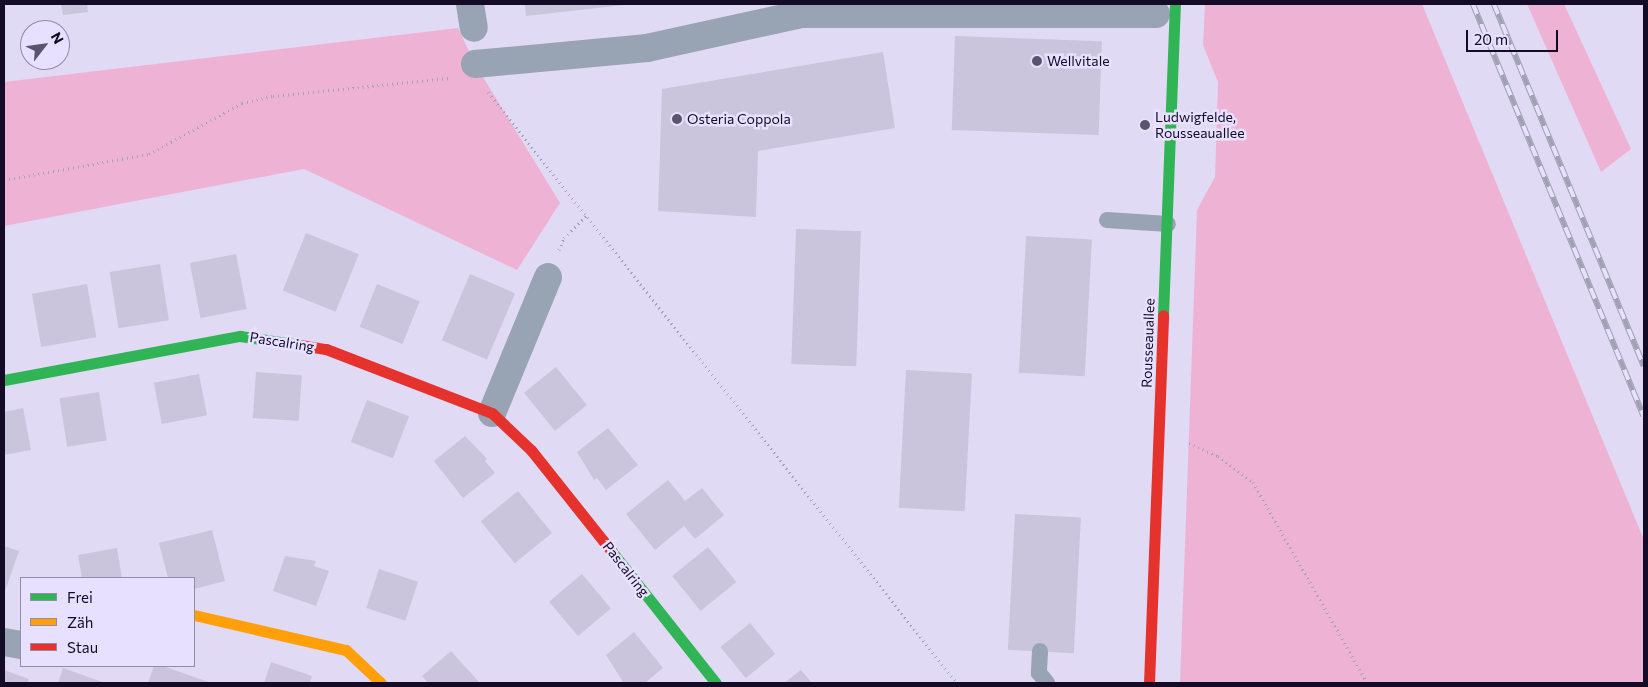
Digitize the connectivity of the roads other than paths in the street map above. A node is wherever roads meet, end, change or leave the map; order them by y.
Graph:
1 (1166, 9) edge
2 (465, 70) road end
3 (1107, 220) dead end
4 (1168, 224) junction
5 (548, 277) road end
6 (4, 380) edge
7 (492, 413) junction
8 (195, 614) edge
9 (4, 642) edge
10 (20, 645) edge
11 (1040, 651) dead end
12 (381, 683) edge
13 (716, 683) edge
14 (1047, 683) edge
15 (1149, 683) edge

1 - 2 street
1 - 4 street, Rousseauallee
3 - 4 lane
4 - 15 street, Rousseauallee
5 - 7 street
6 - 7 street, Pascalring
7 - 13 street, Pascalring
8 - 12 street
9 - 10 street
11 - 14 lane

